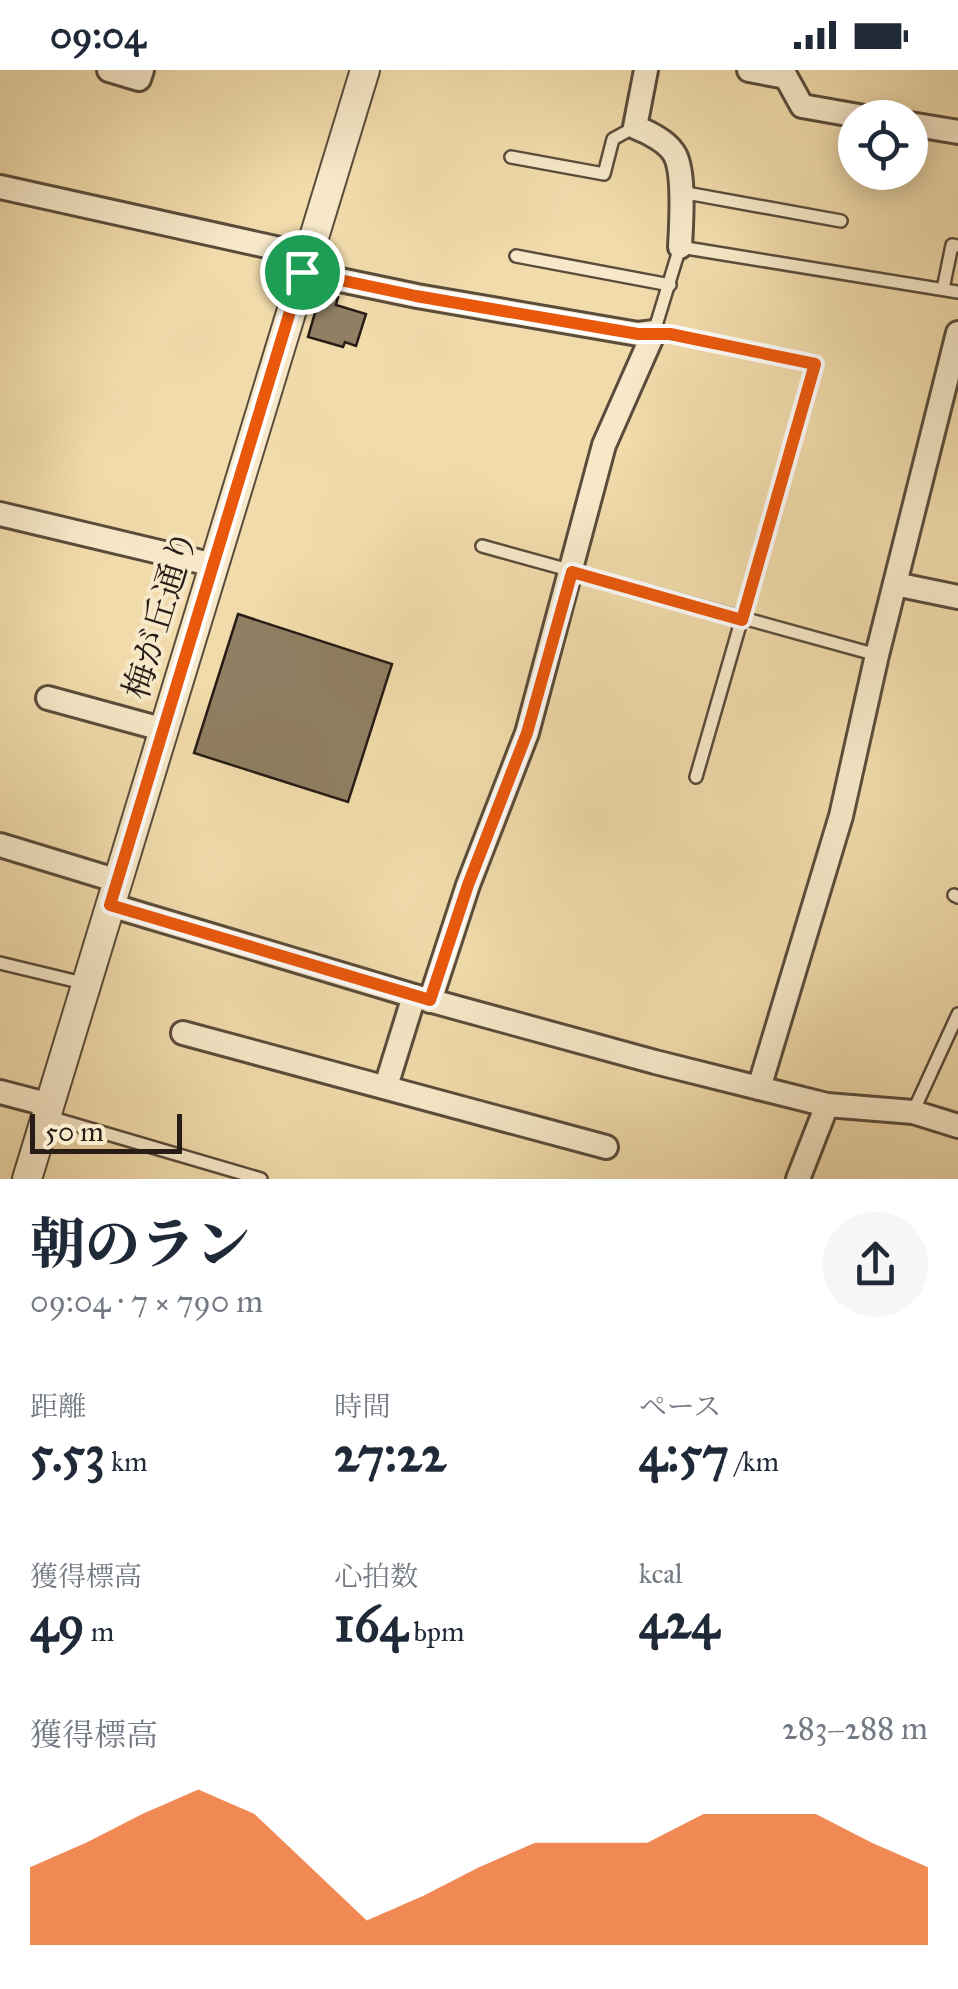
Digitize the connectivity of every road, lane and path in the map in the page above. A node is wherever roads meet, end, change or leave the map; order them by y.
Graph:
1 (109, 70) edge
2 (142, 70) edge
3 (365, 70) edge
4 (646, 70) edge
5 (749, 70) edge
6 (838, 112) edge
7 (635, 127) junction
8 (928, 127) edge
9 (958, 132) edge
10 (511, 156) dead end
11 (0, 188) edge
12 (682, 192) junction
13 (841, 221) dead end
14 (958, 246) edge
15 (680, 247) junction
16 (516, 256) dead end
17 (305, 264) junction
18 (670, 285) junction
19 (943, 289) junction
20 (958, 292) edge
21 (654, 332) junction
22 (958, 333) edge
23 (0, 514) edge
24 (482, 546) dead end
25 (214, 565) junction
26 (572, 572) junction
27 (895, 584) junction
28 (958, 598) edge
29 (742, 620) junction
30 (877, 656) junction
31 (48, 698) dead end
32 (165, 730) junction
33 (696, 777) dead end
34 (0, 845) edge
35 (114, 893) junction
36 (0, 964) edge
37 (87, 984) junction
38 (422, 998) junction
39 (958, 1014) edge
40 (183, 1033) dead end
41 (386, 1086) junction
42 (760, 1088) junction
43 (0, 1092) edge
44 (827, 1104) junction
45 (48, 1110) junction
46 (913, 1112) junction
47 (958, 1126) edge
48 (606, 1146) dead end
49 (27, 1179) edge
50 (261, 1179) edge
51 (798, 1179) edge

1 - 2 street
3 - 17 street, 梅が丘通り
4 - 7 street
5 - 6 street
7 - 10 lane
7 - 12 street
8 - 9 street
11 - 17 street
12 - 13 lane
12 - 15 street
14 - 19 lane
15 - 18 lane
15 - 19 lane
16 - 18 lane
17 - 21 street
17 - 25 street, 梅が丘通り
18 - 21 lane
19 - 20 lane
21 - 26 street
21 - 29 lane
22 - 27 street
23 - 25 street
24 - 26 lane
25 - 32 street, 梅が丘通り
26 - 29 lane
26 - 38 street
27 - 28 street
27 - 30 street
29 - 30 lane
29 - 33 lane
30 - 42 street
31 - 32 street
32 - 35 street, 梅が丘通り
34 - 35 street
35 - 37 street, 梅が丘通り
35 - 38 street
36 - 37 lane
37 - 45 street, 梅が丘通り
38 - 41 street
38 - 42 street
39 - 46 lane
40 - 41 street
41 - 48 street
42 - 44 street
43 - 45 street
44 - 46 street
44 - 51 street
45 - 49 street, 梅が丘通り
45 - 50 lane
46 - 47 street

